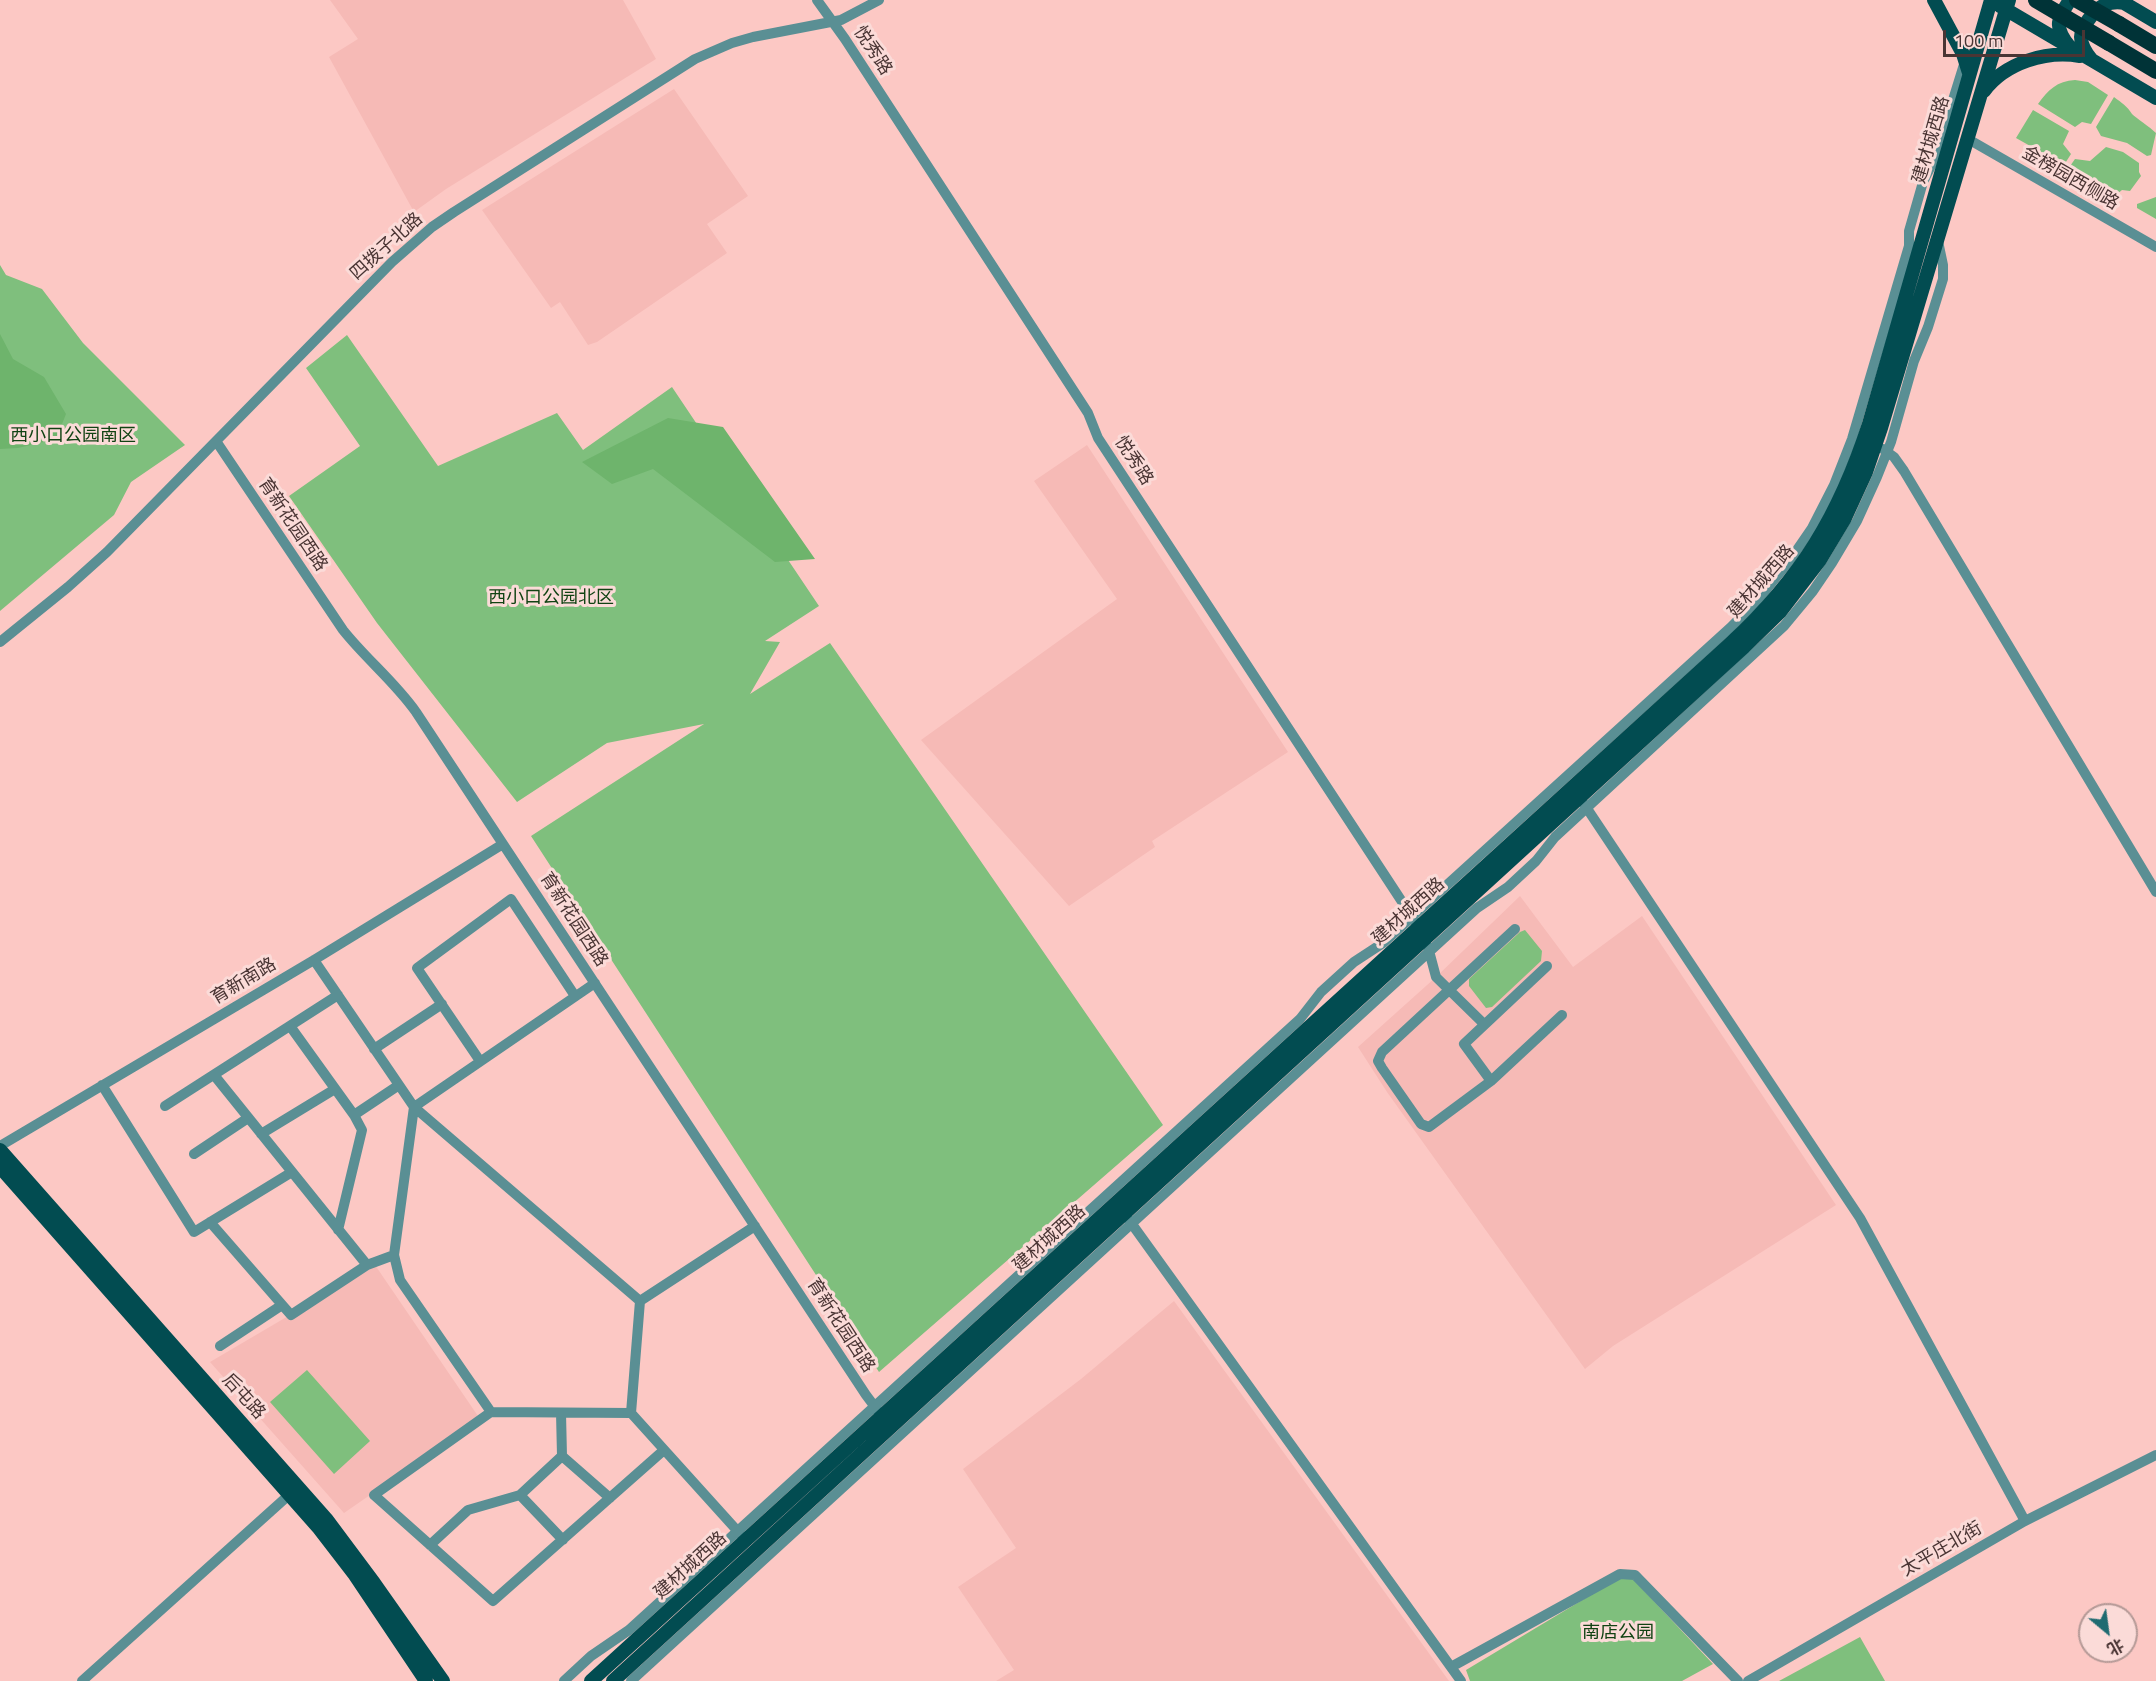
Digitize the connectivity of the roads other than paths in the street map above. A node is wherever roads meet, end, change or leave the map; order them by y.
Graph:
1 (817, 0) edge
2 (879, 0) edge
3 (1934, 0) edge
4 (1990, 0) edge
5 (2036, 0) edge
6 (2070, 0) edge
7 (2077, 0) edge
8 (2122, 2) edge
9 (2008, 5) edge
10 (833, 22) junction
11 (2156, 22) edge
12 (2156, 46) edge
13 (2073, 49) junction
14 (2095, 62) junction
15 (1965, 63) junction
16 (2156, 71) edge
17 (2156, 98) edge
18 (1978, 102) junction
19 (1968, 139) junction
20 (2156, 248) edge
21 (216, 441) junction
22 (1875, 446) junction
23 (0, 642) edge
24 (1583, 803) junction
25 (503, 844) junction
26 (2156, 892) edge
27 (1515, 929) dead end
28 (1421, 934) junction
29 (314, 960) junction
30 (1547, 966) dead end
31 (594, 983) junction
32 (1450, 990) junction
33 (338, 995) junction
34 (575, 996) junction
35 (442, 1004) junction
36 (1562, 1015) dead end
37 (1484, 1024) junction
38 (290, 1026) junction
39 (374, 1049) junction
40 (480, 1061) junction
41 (214, 1075) junction
42 (1491, 1081) junction
43 (102, 1085) junction
44 (399, 1085) junction
45 (335, 1089) junction
46 (1225, 1104) junction
47 (165, 1106) dead end
48 (414, 1107) junction
49 (354, 1115) junction
50 (249, 1118) junction
51 (1176, 1132) junction
52 (261, 1134) junction
53 (0, 1148) edge
54 (194, 1154) dead end
55 (0, 1167) edge
56 (292, 1172) junction
57 (1124, 1213) junction
58 (210, 1222) junction
59 (755, 1226) junction
60 (338, 1230) junction
61 (394, 1256) junction
62 (366, 1265) junction
63 (640, 1301) junction
64 (282, 1305) junction
65 (220, 1346) dead end
66 (491, 1412) junction
67 (561, 1413) junction
68 (631, 1413) junction
69 (883, 1416) junction
70 (664, 1450) junction
71 (2156, 1455) edge
72 (562, 1456) junction
73 (290, 1494) junction
74 (520, 1495) junction
75 (610, 1498) junction
76 (2025, 1521) junction
77 (742, 1536) junction
78 (563, 1540) junction
79 (430, 1545) junction
80 (1451, 1667) junction
81 (82, 1681) edge
82 (426, 1681) edge
83 (443, 1681) edge
84 (564, 1681) edge
85 (591, 1681) edge
86 (613, 1681) edge
87 (631, 1681) edge
88 (1461, 1681) edge
89 (1738, 1681) edge
90 (1748, 1681) edge

1 - 10 street, 悦秀路
2 - 10 street, 四拨子北路
3 - 15 main road
4 - 9 main road
4 - 15 main road, 建材城西路
5 - 16 highway, bridge
6 - 13 main road
7 - 12 highway, bridge
8 - 11 main road
8 - 14 main road
9 - 13 main road
9 - 18 main road, 建材城西路
10 - 21 street, 四拨子北路
10 - 28 street, 悦秀路
13 - 14 main road
14 - 17 main road
14 - 18 main road
15 - 22 main road, 建材城西路
15 - 28 street, 建材城西路
18 - 19 main road, 建材城西路
19 - 20 street, 金榜园西侧路
19 - 22 main road, 建材城西路
21 - 23 street, 四拨子北路
21 - 25 street, 育新花园西路
22 - 24 main road, 建材城西路
22 - 26 street
22 - 28 main road, 建材城西路
24 - 28 main road, 建材城西路
24 - 76 street
25 - 29 street, 育新南路
25 - 31 street, 育新花园西路
27 - 32 street
28 - 32 street, 悦秀路
28 - 46 main road, 建材城西路
28 - 51 street, 建材城西路
28 - 57 main road, 建材城西路
29 - 33 street
29 - 43 street, 育新南路
30 - 37 street
31 - 34 street
31 - 59 street, 育新花园西路
32 - 37 street, 悦秀路
32 - 42 street
33 - 38 street
33 - 39 street
34 - 35 street
34 - 40 street
35 - 39 street
35 - 40 street
36 - 42 street
37 - 42 street
38 - 41 street
38 - 45 street
39 - 44 street
40 - 48 street
41 - 47 street
41 - 50 street
43 - 53 street, 育新南路
43 - 58 street
44 - 48 street
44 - 49 street
45 - 49 street
45 - 52 street
46 - 51 street
46 - 57 main road, 建材城西路
48 - 61 street
48 - 63 street
49 - 60 street
50 - 52 street
50 - 54 street
51 - 69 street, 建材城西路
52 - 56 street
53 - 83 main road, 后屯路
55 - 73 main road, 后屯路
56 - 58 street
56 - 60 street
57 - 69 main road, 建材城西路
57 - 80 street
57 - 87 street, 建材城西路
58 - 64 street
59 - 63 street
59 - 69 street, 育新花园西路
60 - 62 street
61 - 62 street
61 - 66 street
62 - 64 street
63 - 68 street
64 - 65 street
66 - 67 street
66 - 79 street
67 - 68 street
67 - 72 street
68 - 70 street
69 - 77 main road, 建材城西路
69 - 86 main road, 建材城西路
70 - 75 street
70 - 77 street
71 - 76 street, 太平庄北街
72 - 74 street
72 - 75 street
73 - 81 street
73 - 82 main road, 后屯路
74 - 78 street
74 - 79 street
75 - 78 street
76 - 90 street, 太平庄北街
77 - 84 street, 建材城西路
77 - 85 main road, 建材城西路
78 - 79 street
80 - 88 street
80 - 89 street

